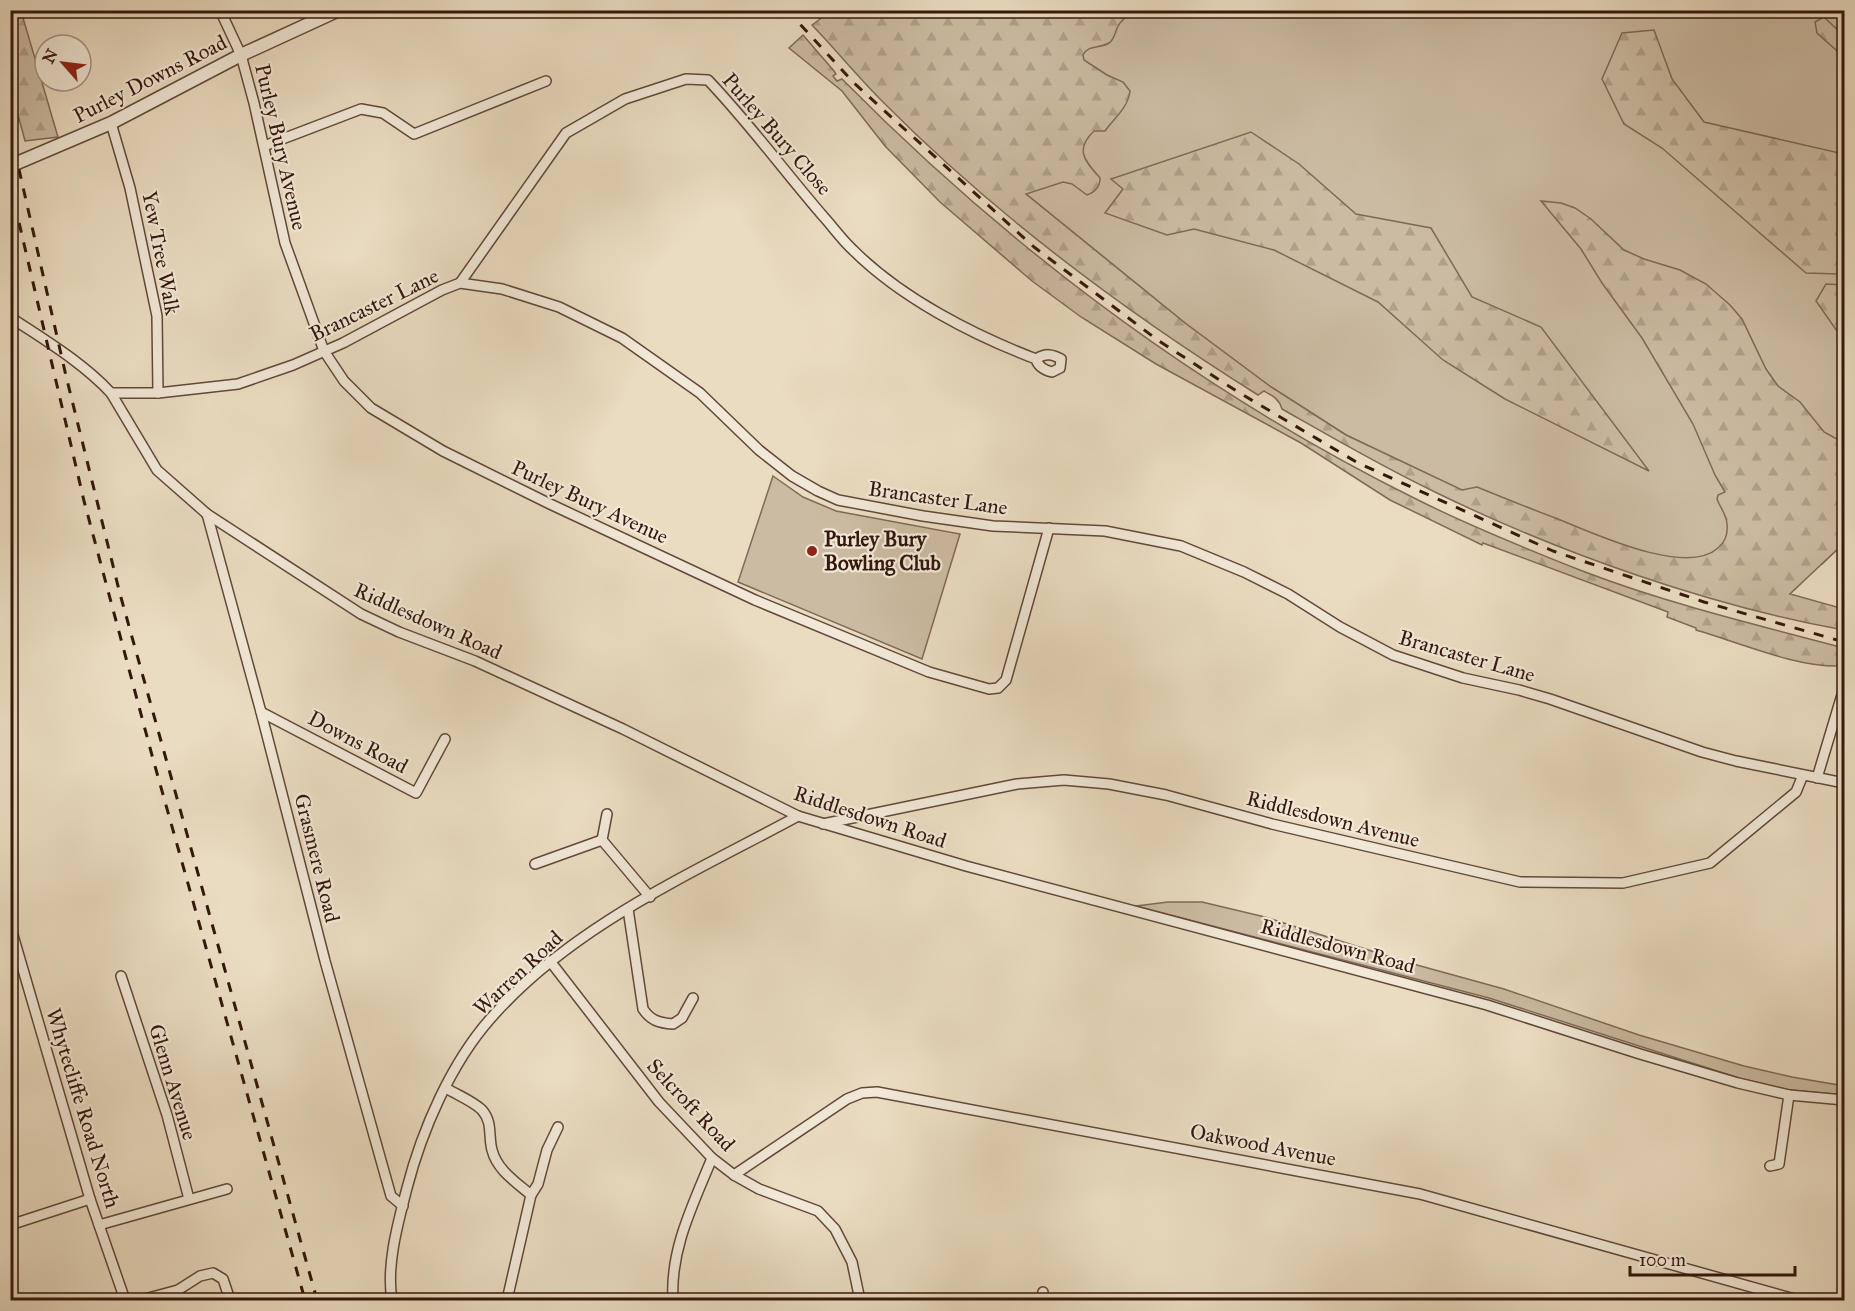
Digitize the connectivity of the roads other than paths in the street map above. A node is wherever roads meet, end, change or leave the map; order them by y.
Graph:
1 (220, 10) edge
2 (339, 10) edge
3 (241, 55) junction
4 (546, 81) dead end
5 (111, 123) junction
6 (264, 146) junction
7 (10, 166) edge
8 (460, 284) junction
9 (10, 317) edge
10 (324, 351) junction
11 (1036, 359) dead end
12 (111, 393) junction
13 (158, 393) junction
14 (207, 514) junction
15 (1049, 528) junction
16 (1845, 688) edge
17 (261, 712) junction
18 (1840, 723) edge
19 (445, 739) dead end
20 (1803, 776) junction
21 (1817, 778) junction
22 (1845, 783) edge
23 (607, 814) dead end
24 (798, 816) junction
25 (820, 824) junction
26 (602, 840) junction
27 (535, 864) dead end
28 (650, 897) junction
29 (628, 909) junction
30 (10, 925) edge
31 (550, 961) junction
32 (120, 976) dead end
33 (693, 998) dead end
34 (446, 1088) junction
35 (1789, 1095) junction
36 (1845, 1100) edge
37 (558, 1127) dead end
38 (712, 1158) junction
39 (1778, 1164) dead end
40 (734, 1175) junction
41 (227, 1189) dead end
42 (531, 1195) junction
43 (90, 1199) junction
44 (189, 1199) junction
45 (403, 1206) junction
46 (10, 1225) edge
47 (99, 1225) junction
48 (125, 1300) edge
49 (141, 1300) edge
50 (230, 1300) edge
51 (393, 1300) edge
52 (507, 1300) edge
53 (673, 1300) edge
54 (860, 1300) edge
55 (1798, 1300) edge

1 - 3 street, Purley Bury Avenue
2 - 3 street, Purley Downs Road
3 - 5 street, Purley Downs Road
3 - 6 street, Purley Bury Avenue
4 - 6 street
5 - 7 street, Purley Downs Road
5 - 13 street, Yew Tree Walk
6 - 10 street, Purley Bury Avenue
8 - 10 street, Brancaster Lane
8 - 11 street, Purley Bury Close
8 - 15 street, Brancaster Lane
9 - 12 street, Riddlesdown Road
10 - 13 street, Brancaster Lane
10 - 15 street, Purley Bury Avenue
12 - 13 street, Brancaster Lane
12 - 14 street, Riddlesdown Road
14 - 17 street, Grasmere Road
14 - 24 street, Riddlesdown Road
15 - 20 street, Brancaster Lane
16 - 18 street
17 - 19 street, Downs Road
17 - 45 street, Grasmere Road
18 - 21 street
20 - 21 street, Brancaster Lane
20 - 25 street, Riddlesdown Avenue
21 - 22 street, Brancaster Lane
23 - 26 street
24 - 25 street, Riddlesdown Road
24 - 28 street, Warren Road
25 - 35 street, Riddlesdown Road
26 - 27 street
26 - 28 street
28 - 29 street, Warren Road
29 - 31 street, Warren Road
29 - 33 street
30 - 43 street, Whytecliffe Road North
31 - 34 street, Warren Road
31 - 38 street, Selcroft Road
32 - 44 street, Glenn Avenue
34 - 42 street
34 - 45 street, Warren Road
35 - 36 street, Riddlesdown Road
35 - 39 street
37 - 42 street
38 - 40 street, Selcroft Road
38 - 53 street
40 - 54 street, Selcroft Road
40 - 55 street, Oakwood Avenue
41 - 44 street
42 - 52 street
43 - 46 street
43 - 47 street, Whytecliffe Road North
44 - 47 street
45 - 51 street, Warren Road
47 - 48 street, Whytecliffe Road North
49 - 50 street

